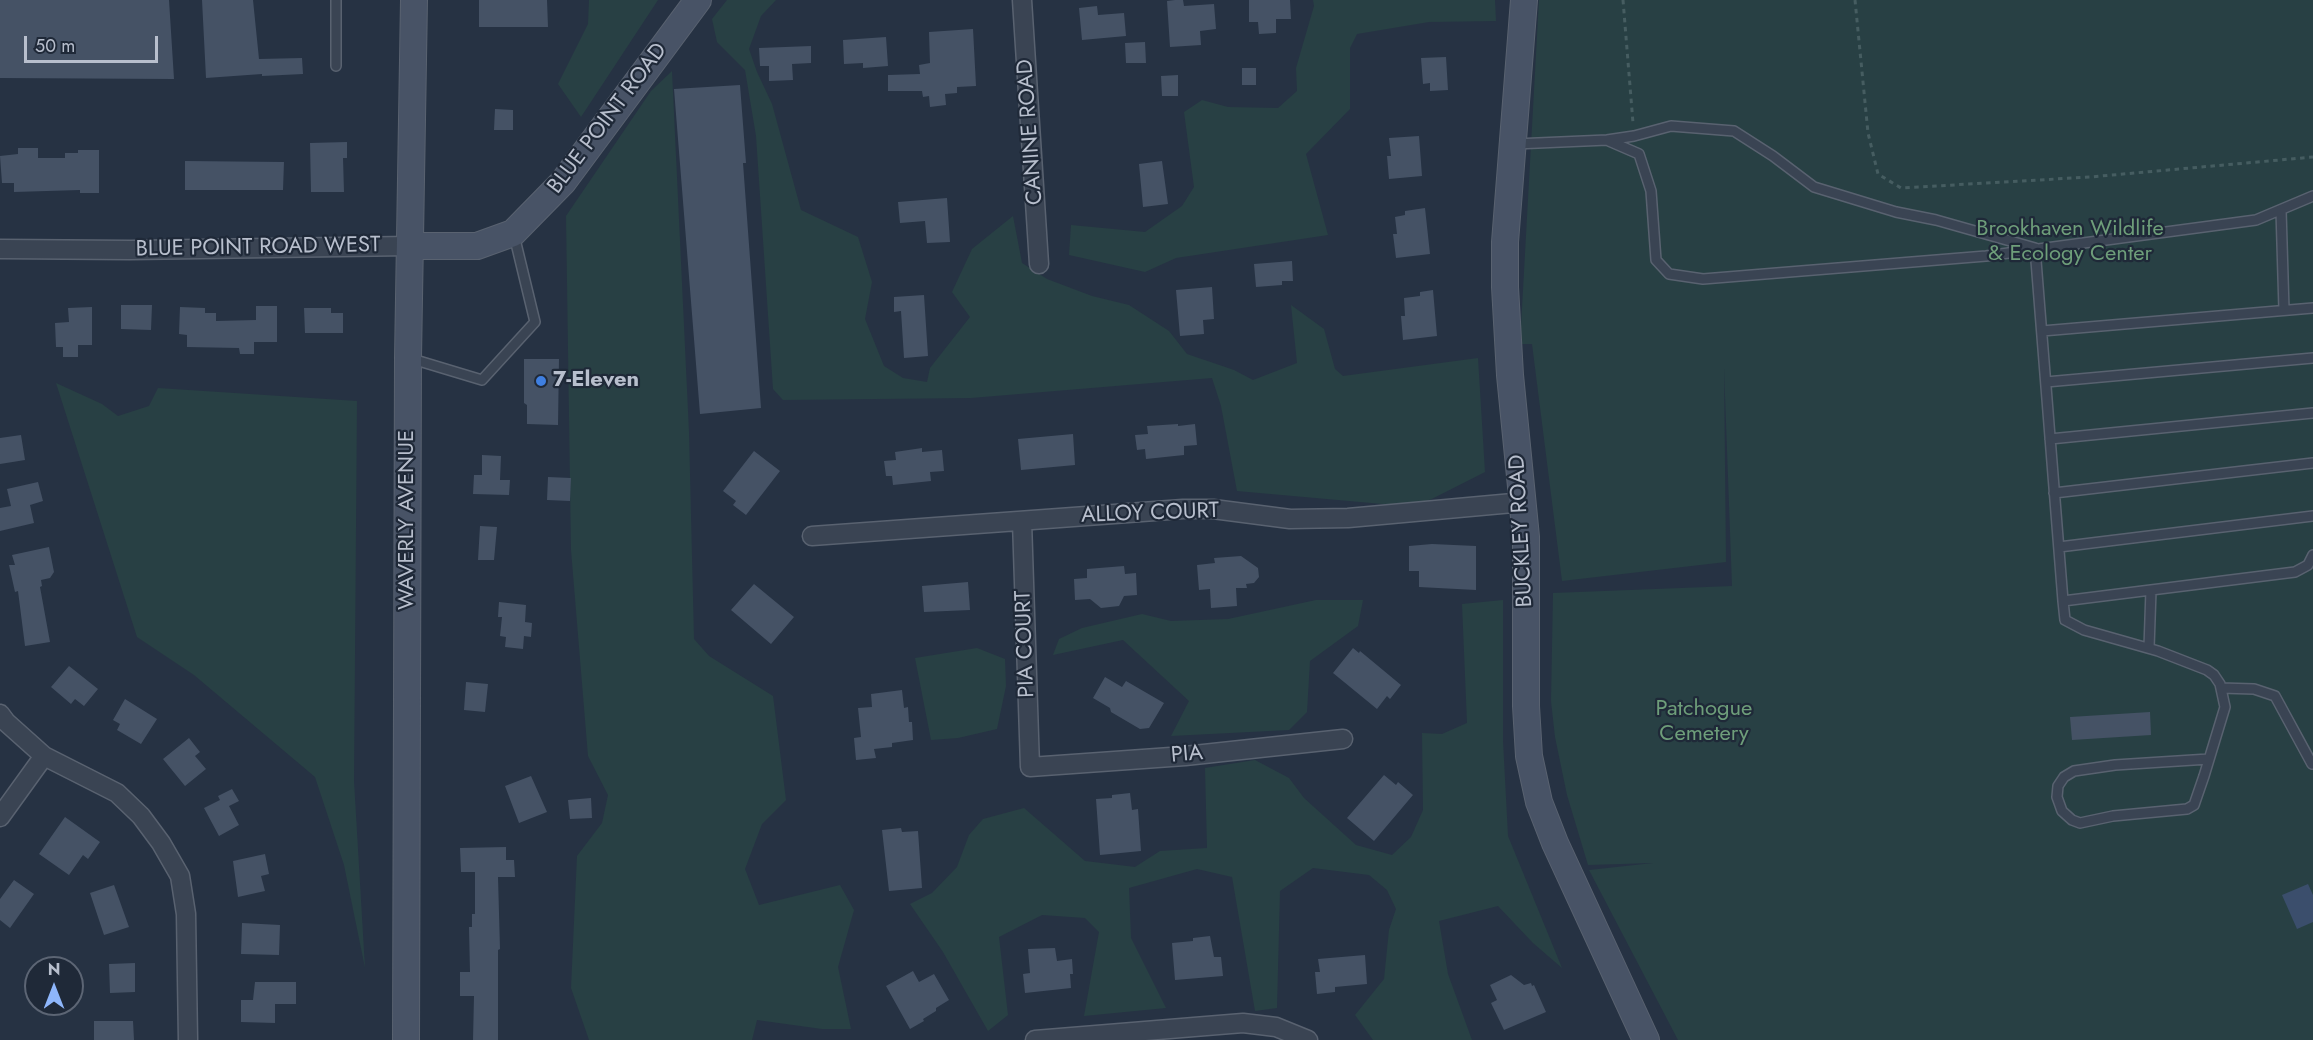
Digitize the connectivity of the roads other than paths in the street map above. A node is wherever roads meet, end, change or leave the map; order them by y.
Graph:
1 (336, 0) edge
2 (414, 0) edge
3 (698, 0) edge
4 (1022, 0) edge
5 (1524, 0) edge
6 (336, 66) dead end
7 (1607, 140) junction
8 (1512, 144) junction
9 (2313, 196) edge
10 (2281, 210) junction
11 (513, 233) junction
12 (410, 246) junction
13 (0, 249) edge
14 (2035, 249) junction
15 (1039, 264) dead end
16 (2313, 308) edge
17 (2284, 310) junction
18 (2042, 331) junction
19 (408, 358) junction
20 (2313, 358) edge
21 (2046, 382) junction
22 (2313, 413) edge
23 (2050, 439) junction
24 (2313, 463) edge
25 (2054, 493) junction
26 (1524, 502) junction
27 (2313, 516) edge
28 (1022, 521) junction
29 (812, 536) dead end
30 (2059, 547) junction
31 (2313, 555) edge
32 (2151, 590) junction
33 (2063, 602) junction
34 (2149, 648) junction
35 (2221, 688) junction
36 (0, 714) edge
37 (1343, 739) dead end
38 (44, 756) junction
39 (2209, 759) junction
40 (2312, 764) dead end
41 (1030, 767) joint
42 (0, 817) edge
43 (188, 1040) edge
44 (406, 1040) edge
45 (1035, 1040) edge
46 (1308, 1040) edge
47 (1647, 1040) edge

1 - 6 lane
2 - 12 street, WAVERLY AVENUE
3 - 11 street, BLUE POINT ROAD
4 - 15 street, CANINE ROAD
5 - 8 street, BUCKLEY ROAD
7 - 8 lane
7 - 14 lane
7 - 14 lane
8 - 26 street, BUCKLEY ROAD
9 - 10 lane
10 - 14 lane
10 - 17 lane
11 - 12 street, BLUE POINT ROAD WEST
11 - 19 lane
12 - 13 street, BLUE POINT ROAD WEST
12 - 19 street, WAVERLY AVENUE
14 - 18 lane
16 - 17 lane
17 - 18 lane
18 - 21 lane
19 - 44 street, WAVERLY AVENUE
20 - 21 lane
21 - 23 lane
22 - 23 lane
23 - 25 lane
24 - 25 lane
25 - 30 lane
26 - 28 street, ALLOY COURT
26 - 47 street, BUCKLEY ROAD
27 - 30 lane
28 - 29 street, ALLOY COURT
28 - 41 street, PIA COURT
30 - 33 lane
31 - 32 lane
32 - 33 lane
32 - 34 lane
33 - 34 lane
34 - 35 lane
35 - 39 lane
35 - 40 lane
36 - 38 street
37 - 41 street, PIA
38 - 42 street
38 - 43 street
39 - 39 lane
45 - 46 street

